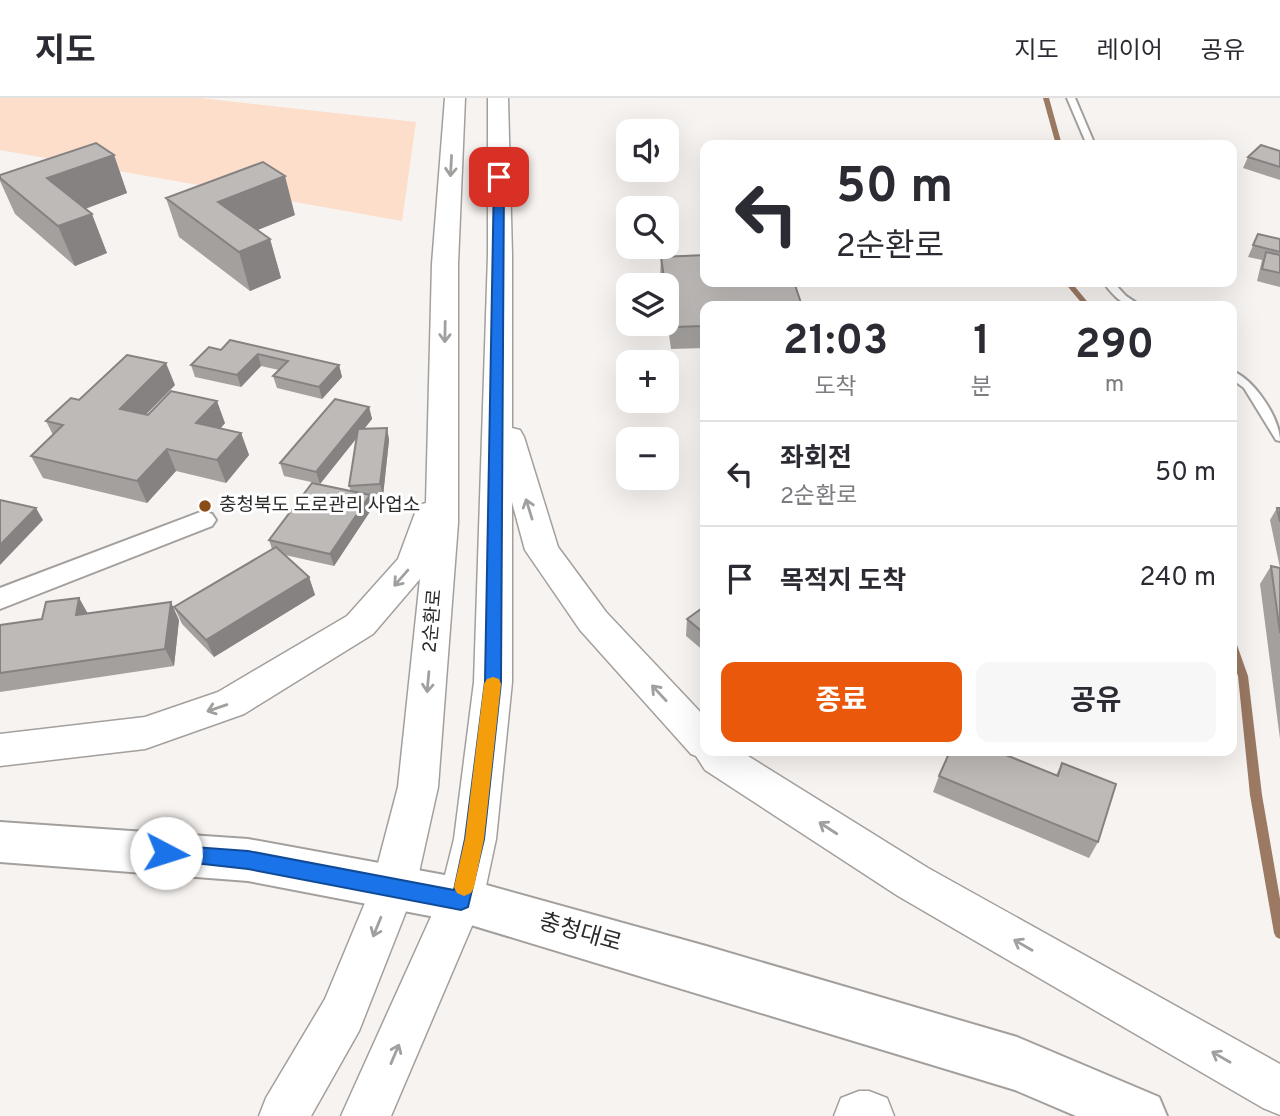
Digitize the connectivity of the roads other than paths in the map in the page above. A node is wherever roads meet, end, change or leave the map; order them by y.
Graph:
1 (455, 98) edge
2 (498, 98) edge
3 (1071, 98) edge
4 (1089, 140) edge
5 (1112, 287) edge
6 (1126, 301) edge
7 (1237, 378) edge
8 (498, 389) junction
9 (1280, 437) edge
10 (443, 470) junction
11 (204, 520) dead end
12 (0, 599) edge
13 (700, 738) edge
14 (0, 750) edge
15 (717, 756) edge
16 (0, 842) edge
17 (394, 886) junction
18 (461, 900) junction
19 (1280, 1091) edge
20 (284, 1116) edge
21 (366, 1116) edge
22 (859, 1116) edge
23 (870, 1116) edge
24 (1140, 1116) edge

1 -> 10 street, 2순환로
2 - 8 street
3 - 4 lane
5 - 6 lane
7 - 9 lane
13 -> 8 street
8 - 18 street
10 -> 14 street
10 -> 17 street, 2순환로
11 - 12 street
19 -> 15 street
16 - 17 main road, 충청대로
17 - 18 main road, 충청대로
17 -> 20 street, 2순환로
21 -> 18 street
18 - 24 main road, 충청대로
22 - 23 street

